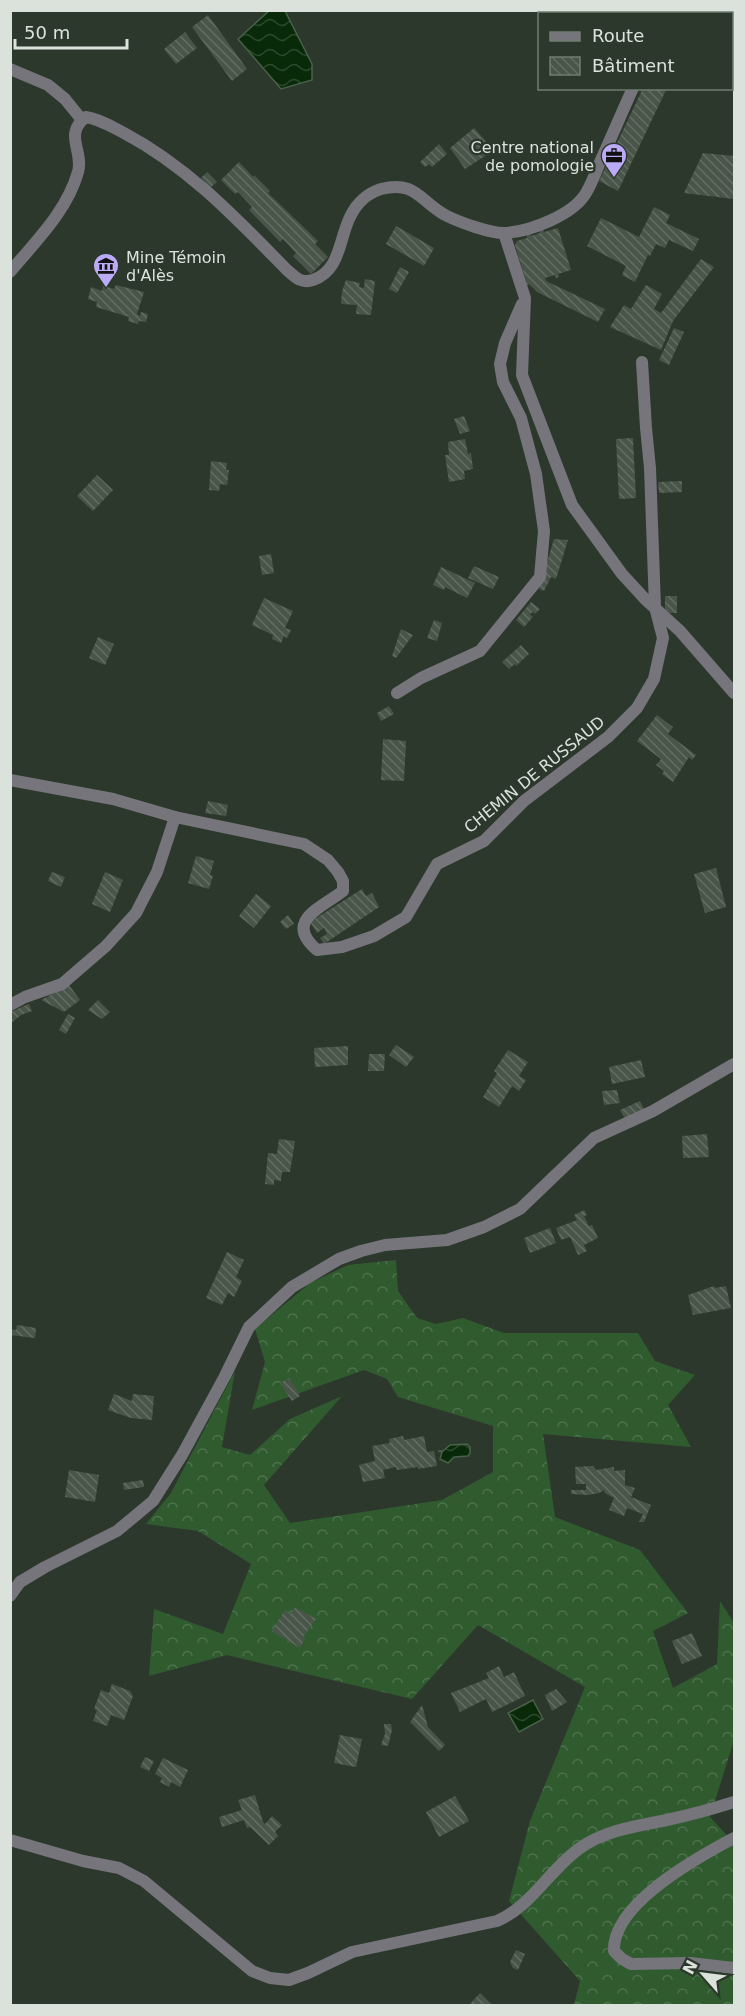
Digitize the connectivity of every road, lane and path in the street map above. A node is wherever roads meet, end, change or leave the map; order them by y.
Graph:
1 (10, 69) edge
2 (632, 90) edge
3 (82, 120) junction
4 (504, 233) junction
5 (10, 272) edge
6 (525, 298) junction
7 (642, 362) dead end
8 (655, 607) junction
9 (397, 693) dead end
10 (735, 693) edge
11 (10, 780) edge
12 (175, 817) junction
13 (10, 1005) edge
14 (735, 1064) edge
15 (10, 1596) edge
16 (735, 1802) edge
17 (735, 1838) edge
18 (10, 1840) edge
19 (735, 1968) edge

1 - 3 street
2 - 4 street
3 - 4 street
3 - 5 street
4 - 6 street
6 - 8 street
6 - 9 street
7 - 8 street, CHEMIN DE RUSSAUD
8 - 10 street
8 - 12 street, CHEMIN DE RUSSAUD
11 - 12 street
12 - 13 street
14 - 15 street
16 - 18 street
17 - 19 street

